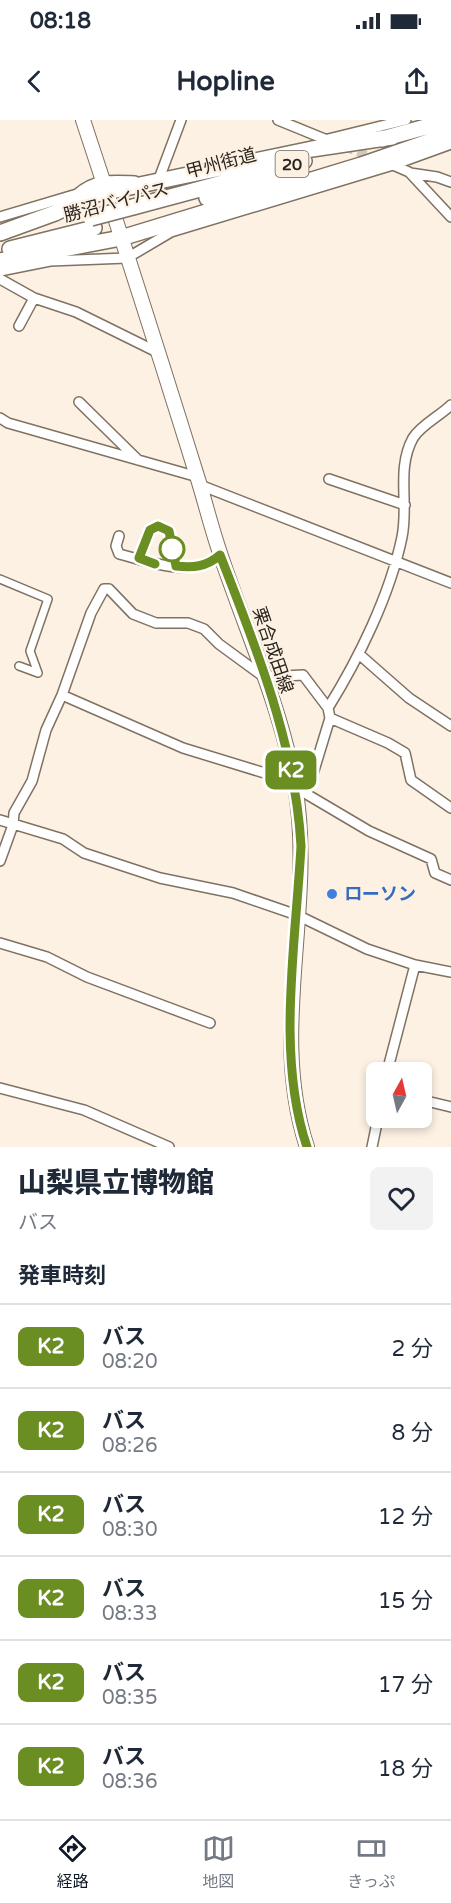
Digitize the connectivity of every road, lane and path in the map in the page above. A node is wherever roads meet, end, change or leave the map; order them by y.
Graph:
1 (83, 120) edge
2 (181, 120) edge
3 (281, 120) edge
4 (406, 120) edge
5 (451, 120) edge
6 (451, 134) edge
7 (392, 137) junction
8 (327, 140) junction
9 (451, 144) edge
10 (393, 165) junction
11 (409, 172) junction
12 (159, 176) junction
13 (451, 183) edge
14 (104, 186) junction
15 (134, 212) junction
16 (0, 217) edge
17 (451, 217) edge
18 (93, 223) junction
19 (0, 233) edge
20 (121, 238) junction
21 (0, 241) edge
22 (0, 252) edge
23 (127, 258) junction
24 (0, 261) edge
25 (0, 271) edge
26 (0, 279) edge
27 (34, 298) junction
28 (19, 326) dead end
29 (157, 352) junction
30 (79, 402) dead end
31 (451, 405) edge
32 (0, 418) edge
33 (139, 462) junction
34 (329, 478) dead end
35 (199, 481) junction
36 (405, 505) junction
37 (119, 536) dead end
38 (220, 555) junction
39 (139, 558) junction
40 (395, 560) junction
41 (176, 566) junction
42 (0, 579) edge
43 (451, 583) edge
44 (360, 655) junction
45 (20, 666) dead end
46 (264, 677) junction
47 (62, 695) junction
48 (329, 713) junction
49 (451, 726) edge
50 (297, 788) junction
51 (451, 808) edge
52 (0, 820) edge
53 (13, 825) junction
54 (0, 861) edge
55 (451, 880) edge
56 (297, 915) junction
57 (0, 943) edge
58 (415, 965) junction
59 (451, 972) edge
60 (210, 1023) dead end
61 (390, 1062) edge
62 (0, 1088) edge
63 (432, 1102) edge
64 (451, 1107) edge
65 (376, 1128) edge
66 (165, 1146) edge
67 (307, 1147) edge
68 (372, 1147) edge

1 - 14 main road, 栗合成田線
2 - 12 street
3 - 8 street
4 - 8 street
5 - 7 highway, 甲州街道 / 20
6 - 15 highway, 勝沼バイパス / 20
6 - 20 highway
7 - 14 highway
7 - 15 highway, 甲州街道 / 20
8 - 12 street
9 - 10 street
10 - 11 street
10 - 23 street
11 - 13 street
11 - 17 street
12 - 14 street
14 - 16 street
14 - 19 highway
14 - 20 main road, 栗合成田線
15 - 18 highway, 勝沼バイパス / 20
18 - 21 highway, 20
18 - 22 highway, 勝沼バイパス / 20
20 - 23 main road, 栗合成田線
20 - 24 highway
23 - 25 street
23 - 29 main road, 栗合成田線
26 - 27 street
27 - 28 street
27 - 29 street
29 - 35 main road, 栗合成田線
30 - 33 street
31 - 36 street
32 - 33 street
33 - 35 street
34 - 36 street
35 - 38 main road, 栗合成田線
35 - 40 street
36 - 40 street
37 - 39 street
38 - 41 street
38 - 46 main road, 栗合成田線
39 - 41 street
39 - 41 street
40 - 43 street
40 - 44 street
42 - 45 street
44 - 48 street
44 - 49 street
46 - 47 street
46 - 48 street
46 - 50 main road, 栗合成田線
47 - 50 street
47 - 53 street
48 - 50 street
48 - 51 street
50 - 55 street
50 - 56 main road, 栗合成田線
52 - 53 street
53 - 54 street
53 - 56 street
56 - 58 street
56 - 67 main road, 栗合成田線
57 - 60 street
58 - 59 street
58 - 61 street
62 - 66 street
63 - 64 street
65 - 68 street

